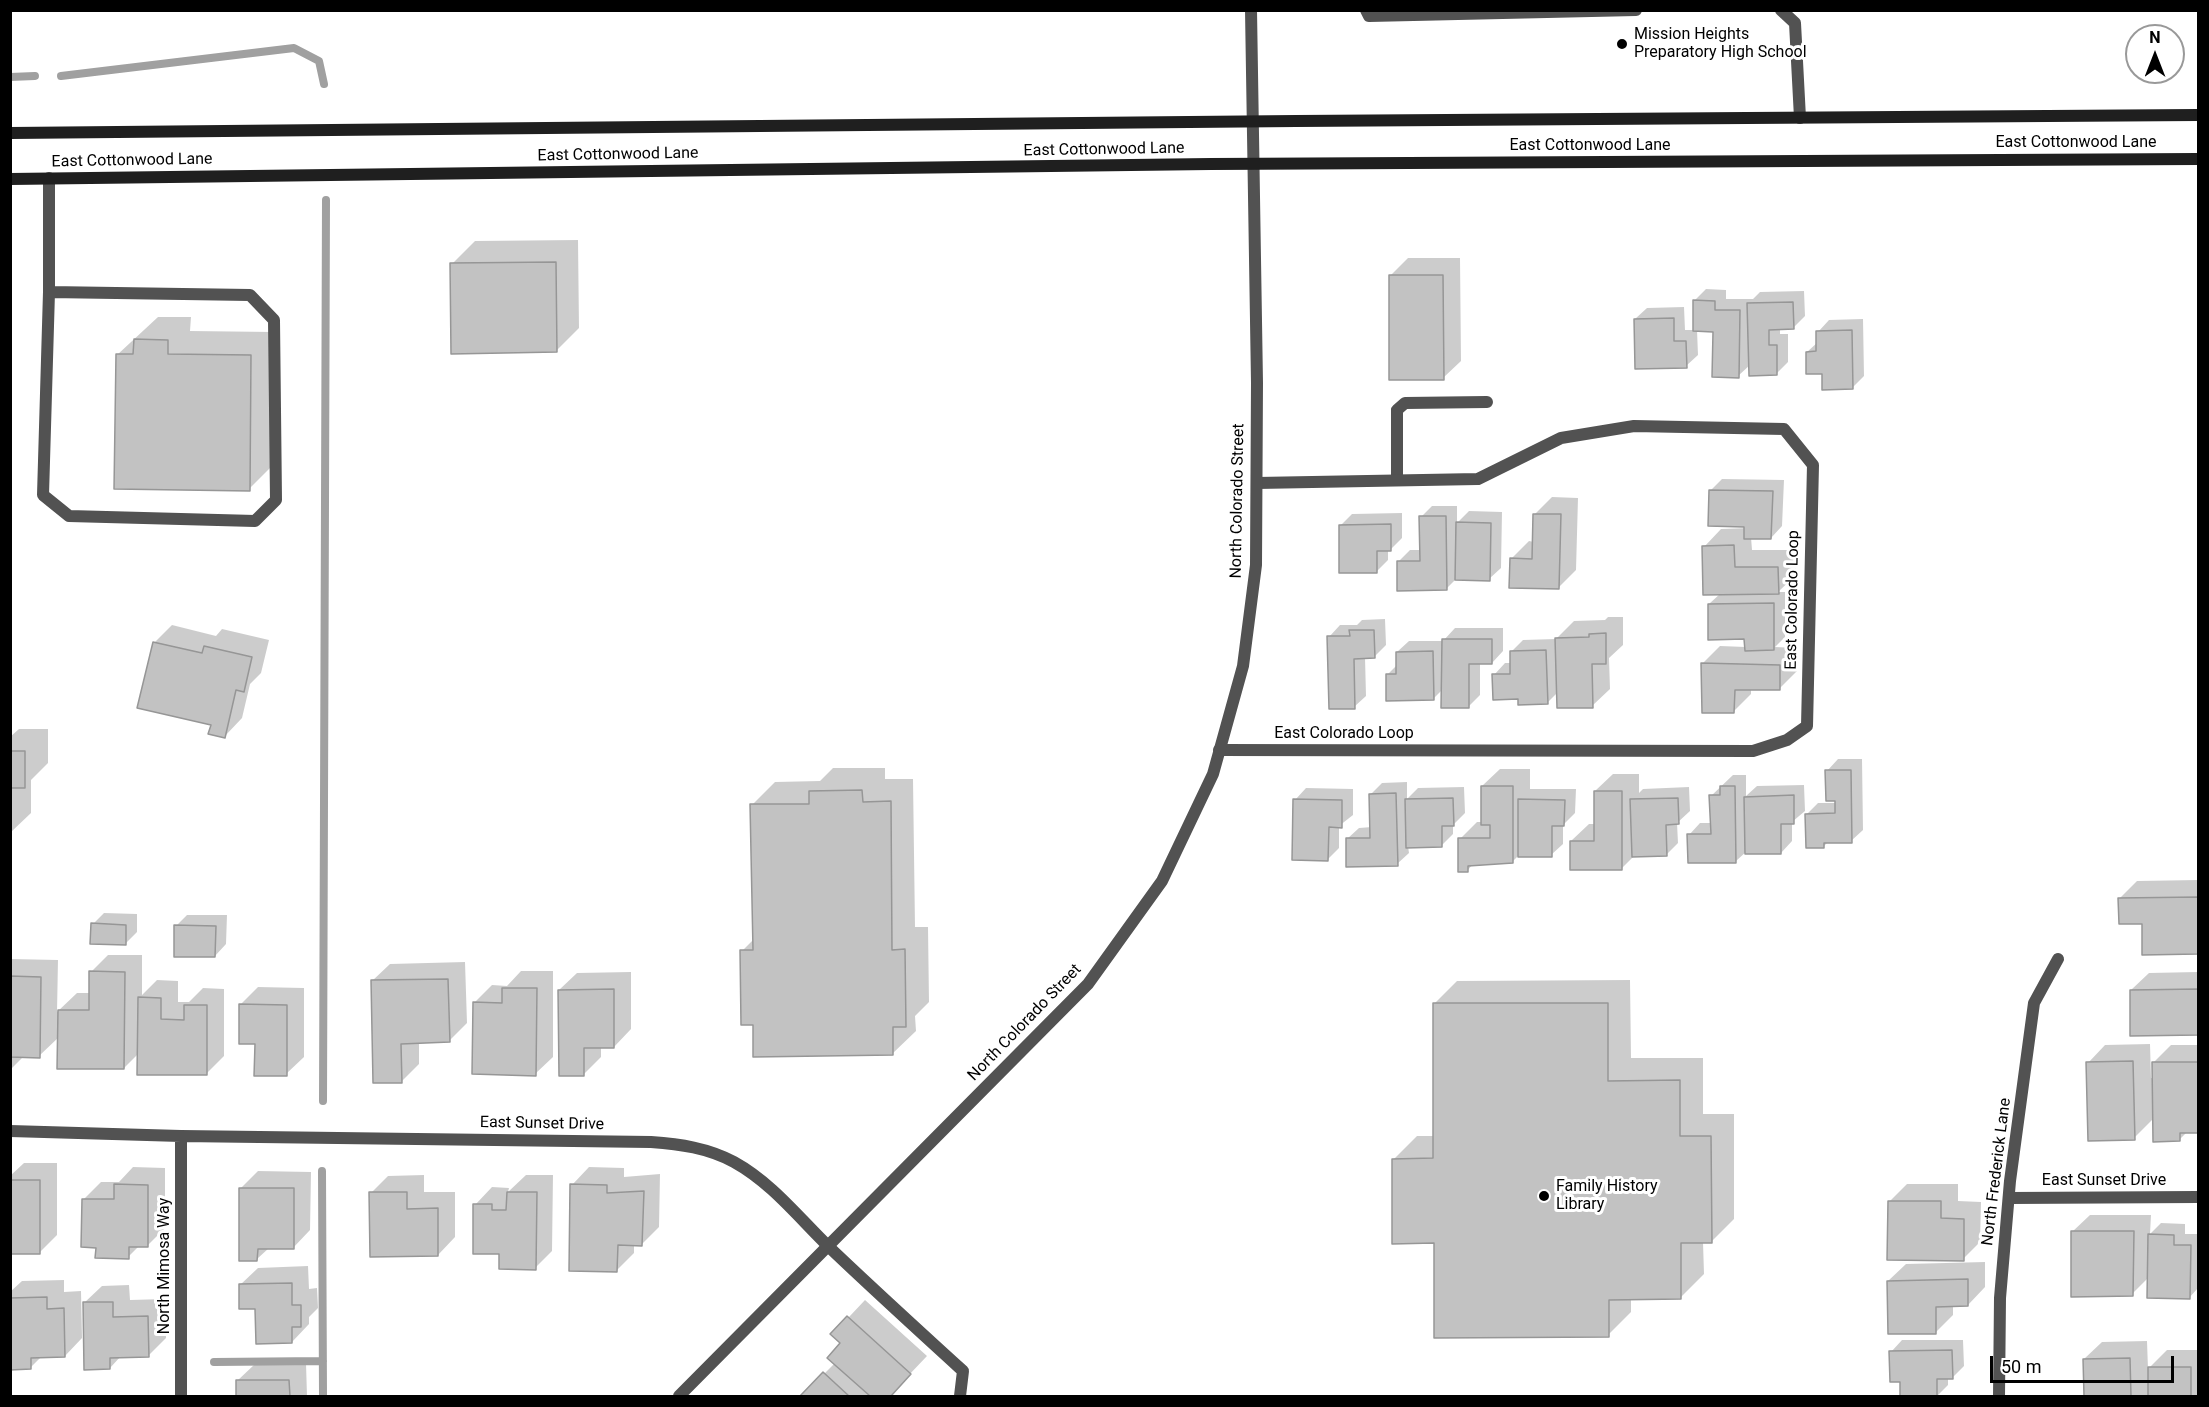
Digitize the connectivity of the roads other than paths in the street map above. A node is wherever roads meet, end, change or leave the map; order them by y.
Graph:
1 (1251, 10) edge
2 (1366, 10) edge
3 (1636, 10) edge
4 (1781, 10) edge
5 (1795, 17) edge
6 (2199, 115) edge
7 (1800, 118) junction
8 (1252, 121) junction
9 (10, 133) edge
10 (2199, 159) edge
11 (1254, 164) junction
12 (49, 178) junction
13 (10, 179) edge
14 (49, 292) junction
15 (1487, 402) dead end
16 (1397, 480) junction
17 (1257, 483) junction
18 (1219, 750) junction
19 (2058, 959) dead end
20 (10, 1131) edge
21 (182, 1136) junction
22 (2199, 1197) edge
23 (2009, 1198) junction
24 (829, 1247) junction
25 (182, 1396) edge
26 (679, 1396) edge
27 (960, 1396) edge
28 (1999, 1396) edge

1 - 8 street, North Colorado Street
2 - 3 street
4 - 5 street
5 - 7 street
6 - 7 main road, East Cottonwood Lane
7 - 8 main road, East Cottonwood Lane
8 - 9 main road, East Cottonwood Lane
8 - 11 street, North Colorado Street
10 - 11 main road, East Cottonwood Lane
11 - 12 main road, East Cottonwood Lane
11 - 17 street, North Colorado Street
12 - 13 main road, East Cottonwood Lane
12 - 14 street
14 - 14 street
15 - 16 street
16 - 17 street, East Colorado Loop
16 - 18 street, East Colorado Loop
17 - 18 street, North Colorado Street
18 - 24 street, North Colorado Street
19 - 23 street, North Frederick Lane
20 - 21 street, East Sunset Drive
21 - 24 street, East Sunset Drive
21 - 25 street, North Mimosa Way
22 - 23 street, East Sunset Drive
23 - 28 street, North Frederick Lane
24 - 26 street, North Colorado Street
24 - 27 street, East Sunset Drive

